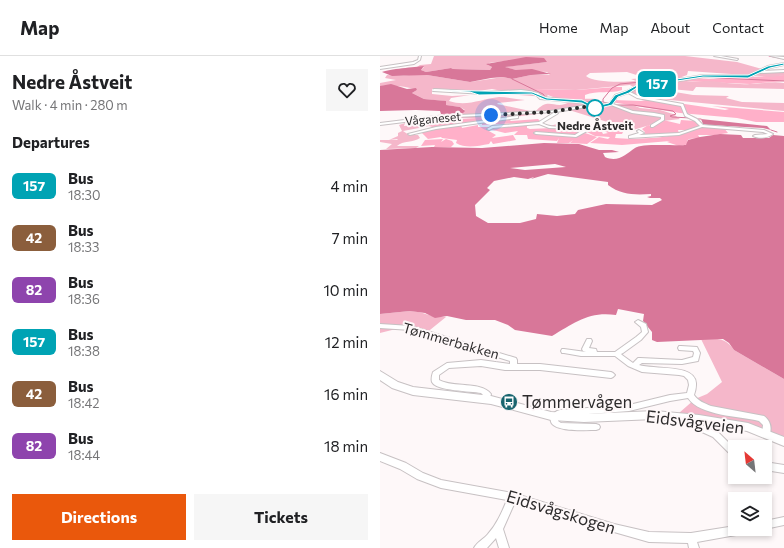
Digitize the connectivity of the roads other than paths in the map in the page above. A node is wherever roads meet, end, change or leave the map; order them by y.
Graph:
1 (420, 56) edge
2 (715, 56) edge
3 (773, 56) edge
4 (784, 58) edge
5 (737, 59) dead end
6 (784, 65) edge
7 (773, 67) dead end
8 (380, 68) edge
9 (760, 72) junction
10 (784, 72) edge
11 (434, 90) dead end
12 (628, 92) junction
13 (536, 98) dead end
14 (542, 98) junction
15 (611, 105) junction
16 (590, 106) junction
17 (559, 111) junction
18 (546, 112) junction
19 (380, 124) edge
20 (540, 124) junction
21 (652, 126) dead end
22 (702, 126) junction
23 (489, 129) dead end
24 (639, 132) dead end
25 (410, 134) dead end
26 (536, 134) dead end
27 (755, 136) dead end
28 (638, 322) dead end
29 (380, 326) edge
30 (589, 341) dead end
31 (681, 348) dead end
32 (564, 351) dead end
33 (617, 354) junction
34 (634, 366) junction
35 (513, 368) junction
36 (380, 375) edge
37 (611, 376) dead end
38 (690, 396) junction
39 (486, 399) junction
40 (555, 417) junction
41 (690, 418) junction
42 (596, 427) dead end
43 (766, 435) junction
44 (784, 442) edge
45 (728, 447) edge
46 (380, 457) edge
47 (772, 467) edge
48 (784, 469) edge
49 (513, 497) junction
50 (784, 522) edge
51 (772, 524) edge
52 (498, 529) junction
53 (728, 532) edge
54 (691, 538) junction
55 (479, 548) edge
56 (504, 548) edge
57 (694, 548) edge

1 - 8 street
2 - 5 street
3 - 4 main road
6 - 7 street
6 - 9 street
9 - 10 street
9 - 12 street
11 - 14 street
12 - 15 street
12 - 22 street
13 - 14 street
14 - 16 street
15 - 16 street
15 - 21 street
16 - 17 street, Våganeset
17 - 18 street, Våganeset
17 - 20 street, Våganeset
18 - 19 street, Våganeset
18 - 25 street
20 - 23 street
20 - 26 street
22 - 24 street
22 - 27 street
28 - 33 street
29 - 35 street, Tømmerbakken
30 - 33 street
31 - 34 street
32 - 33 street
33 - 34 street
34 - 38 street
35 - 37 street, Tømmerbakken
35 - 39 street, Tømmerbakken
36 - 39 main road, Eidsvågveien
38 - 40 street
38 - 43 street
39 - 40 main road, Eidsvågveien
40 - 41 main road, Eidsvågveien
40 - 42 street, Eidsvågveien
41 - 43 main road, Eidsvågveien
41 - 45 street
43 - 44 main road, Eidsvågveien
46 - 49 street, Eidsvågskogen
47 - 48 street
49 - 52 street
49 - 54 street, Eidsvågskogen
50 - 51 street
52 - 55 street
52 - 56 street
53 - 54 street, Eidsvågskogen
54 - 57 street

